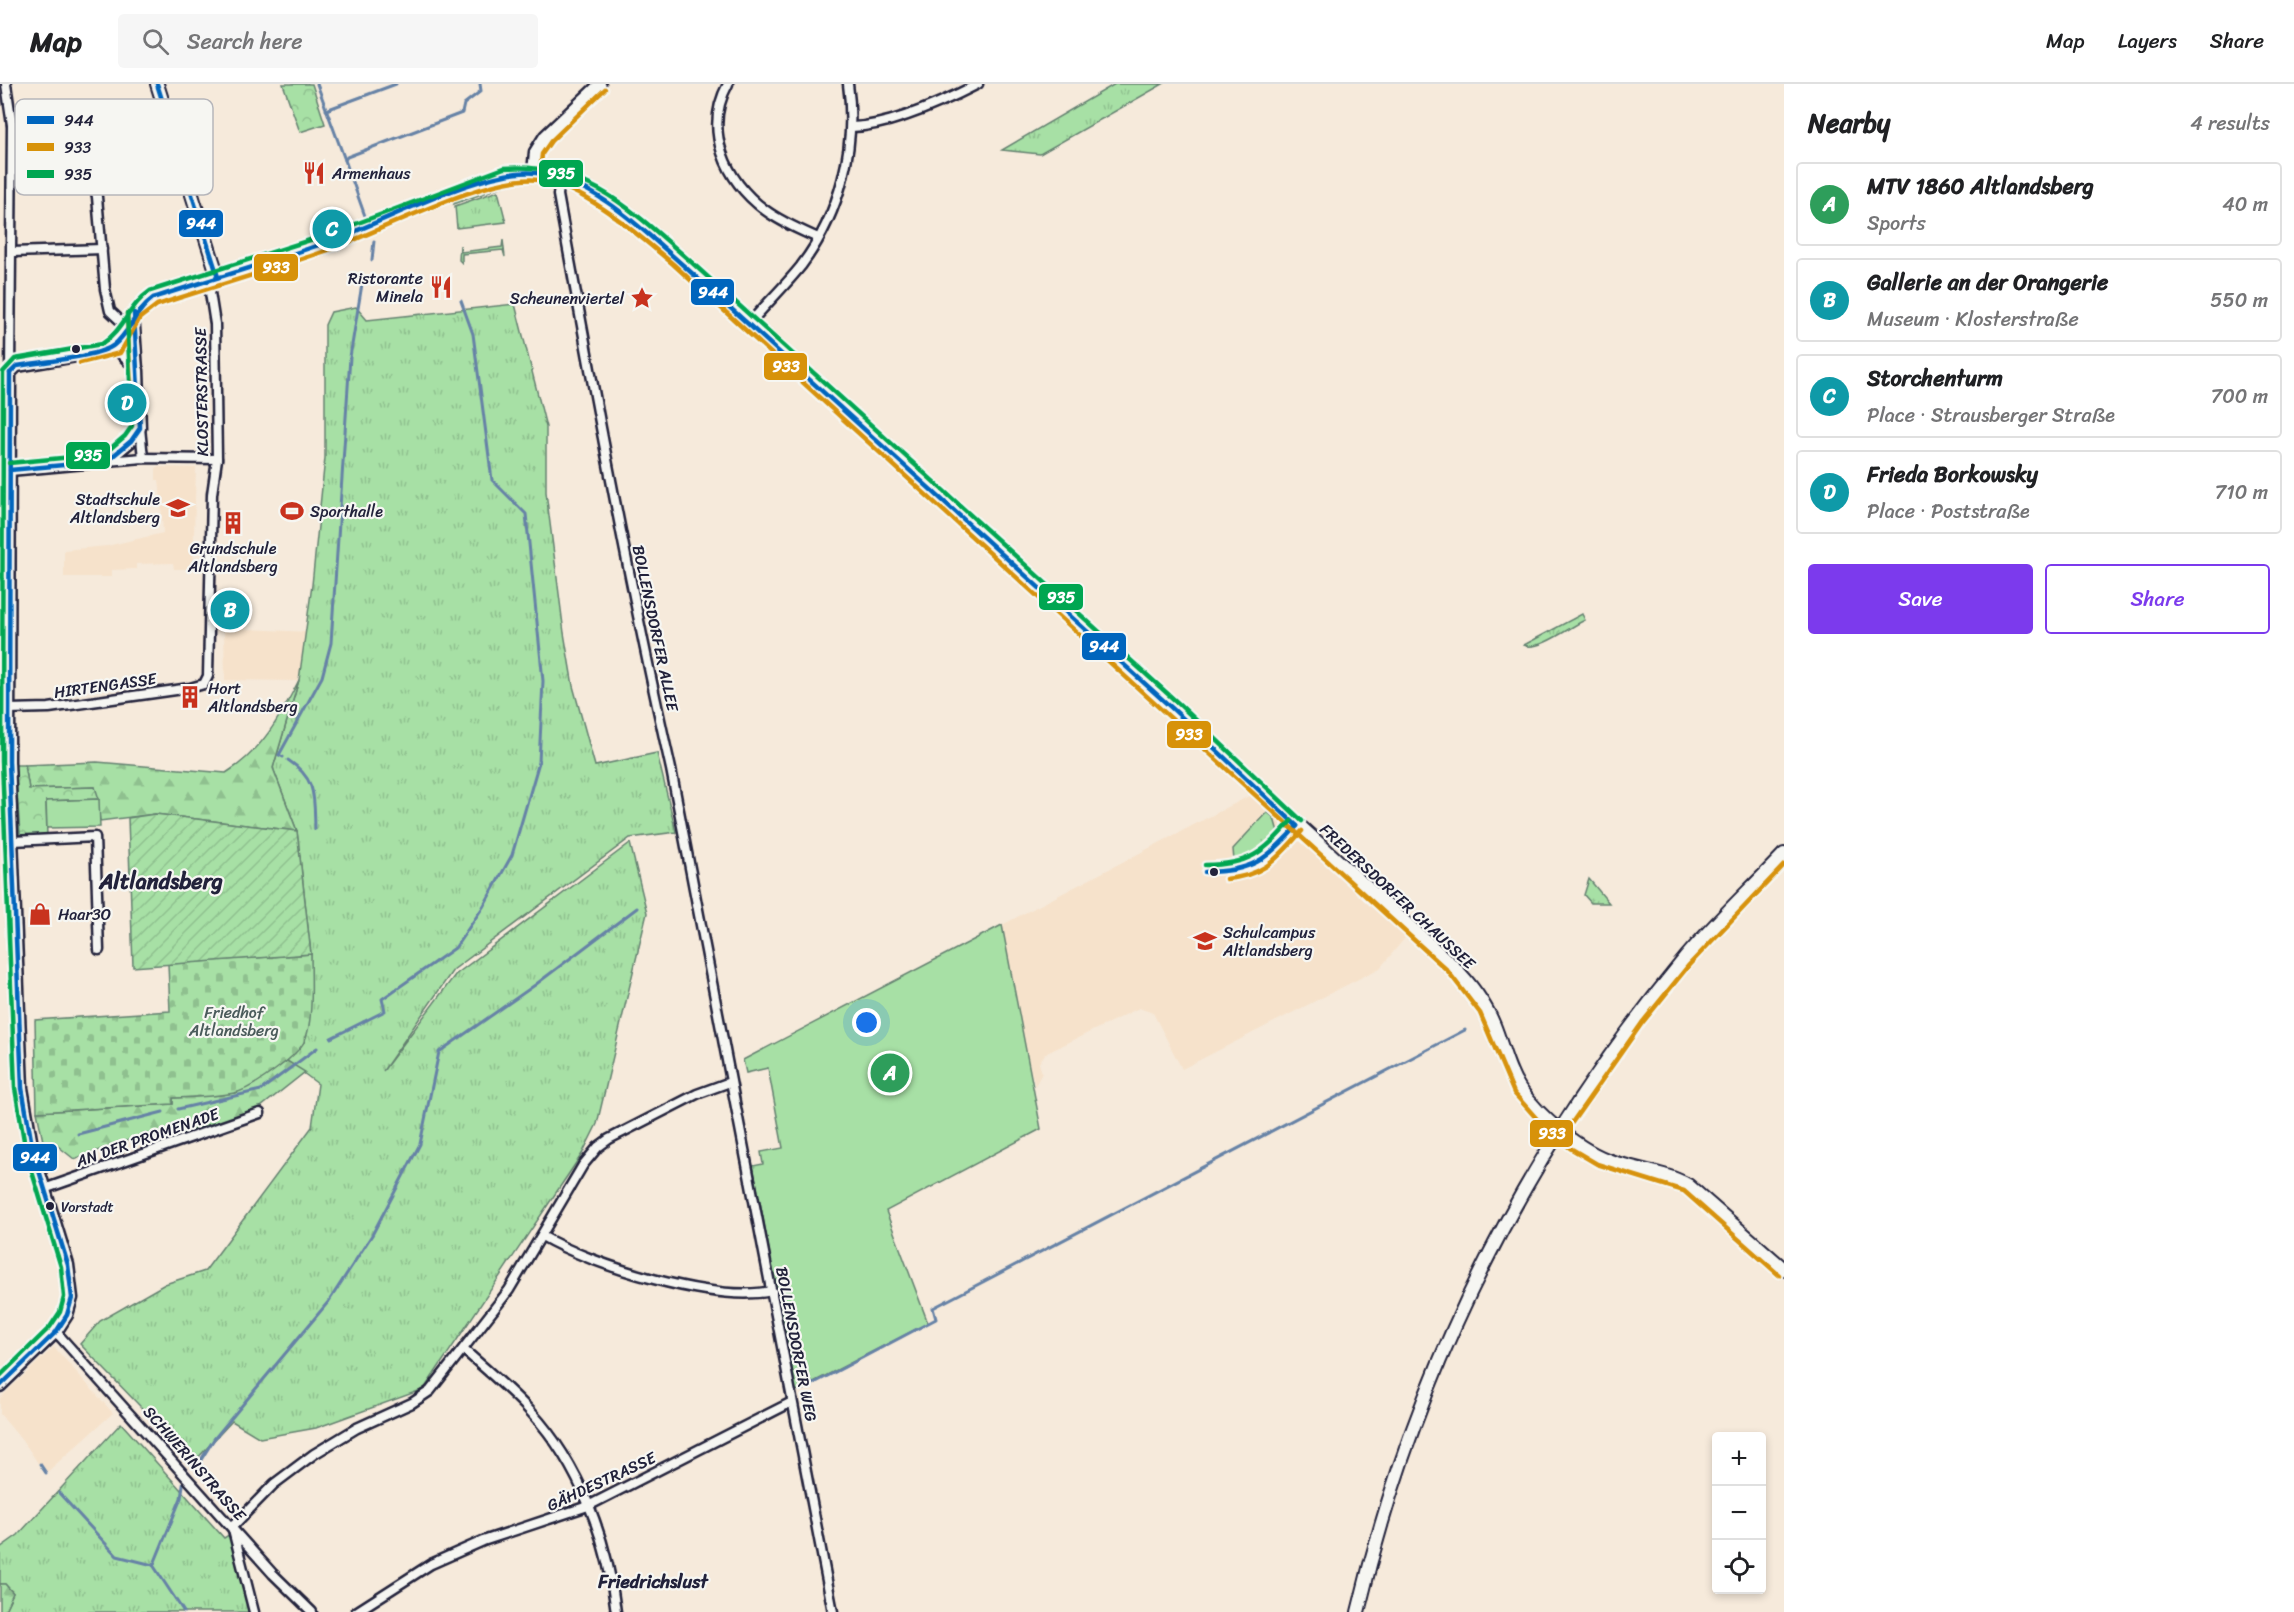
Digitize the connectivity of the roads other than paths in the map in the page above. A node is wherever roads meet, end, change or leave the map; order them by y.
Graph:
1 (6, 84) edge
2 (157, 84) edge
3 (600, 84) edge
4 (728, 84) edge
5 (848, 84) edge
6 (978, 84) edge
7 (162, 99) edge
8 (12, 125) junction
9 (15, 125) edge
10 (852, 127) junction
11 (533, 172) junction
12 (561, 180) junction
13 (95, 195) edge
14 (191, 195) edge
15 (818, 238) junction
16 (102, 249) junction
17 (12, 252) junction
18 (213, 278) junction
19 (134, 313) junction
20 (749, 324) junction
21 (126, 326) junction
22 (115, 346) junction
23 (138, 370) junction
24 (10, 373) junction
25 (140, 428) junction
26 (143, 458) junction
27 (217, 459) junction
28 (107, 461) junction
29 (10, 470) junction
30 (204, 684) joint
31 (8, 709) junction
32 (12, 842) junction
33 (1784, 854) edge
34 (99, 950) dead end
35 (730, 1082) junction
36 (260, 1113) dead end
37 (1558, 1130) junction
38 (44, 1189) junction
39 (542, 1236) junction
40 (1784, 1269) edge
41 (772, 1291) junction
42 (56, 1332) junction
43 (464, 1350) junction
44 (0, 1386) edge
45 (792, 1402) junction
46 (588, 1506) junction
47 (232, 1527) junction
48 (254, 1612) edge
49 (312, 1612) edge
50 (356, 1612) edge
51 (616, 1612) edge
52 (833, 1612) edge
53 (1358, 1612) edge

1 - 8 street
2 - 7 main road
3 - 11 street
4 - 15 street
5 - 10 street
6 - 10 street
8 - 9 street
8 - 17 street
10 - 15 street
11 - 12 main road, FREDERSDORFER CHAUSSEE
11 - 18 main road
12 - 20 main road, FREDERSDORFER CHAUSSEE
12 - 35 street, BOLLENSDORFER ALLEE
13 - 16 street
14 - 18 main road
15 - 20 street
16 - 17 street
16 - 21 street
17 - 24 street
18 - 19 street
18 - 27 street, KLOSTERSTRASSE
19 - 21 street
19 - 23 street
20 - 37 main road, FREDERSDORFER CHAUSSEE
21 - 22 street
22 - 23 street
22 - 24 street
23 - 25 street
24 - 29 street
25 - 26 street
25 - 28 street
26 - 27 street
26 - 28 street
27 - 30 street, KLOSTERSTRASSE
28 - 29 street
29 - 31 street
30 - 31 street, HIRTENGASSE
31 - 32 street
32 - 34 street
32 - 38 street
33 - 37 main road
35 - 39 street
35 - 41 street, BOLLENSDORFER WEG
36 - 38 street, AN DER PROMENADE
37 - 40 main road, FREDERSDORFER CHAUSSEE
37 - 53 main road
38 - 42 street
39 - 41 street
39 - 43 street
41 - 45 street, BOLLENSDORFER WEG
42 - 44 street
42 - 47 street, SCHWERINSTRASSE
43 - 46 street
43 - 47 street
45 - 46 street, GÄHDESTRASSE
45 - 52 street, BOLLENSDORFER WEG
46 - 50 street, GÄHDESTRASSE
46 - 51 street
47 - 48 street
47 - 49 street, SCHWERINSTRASSE

